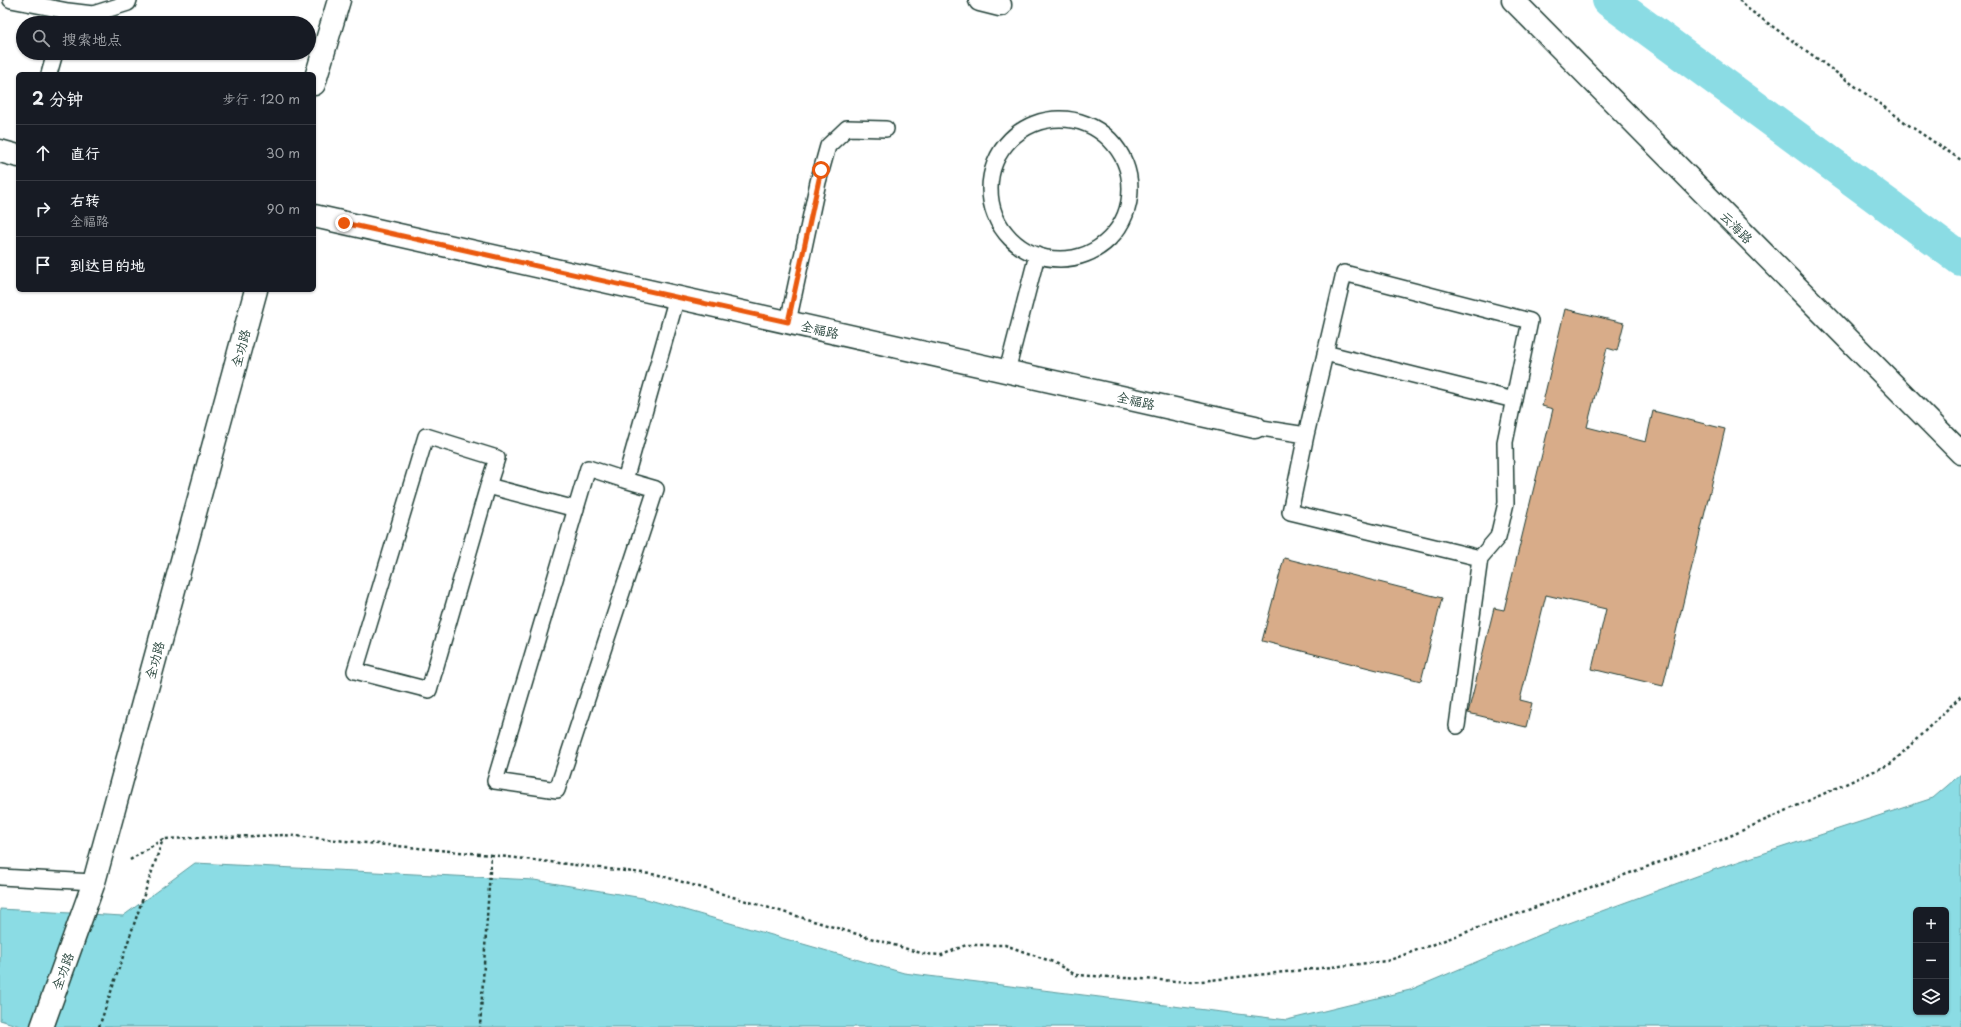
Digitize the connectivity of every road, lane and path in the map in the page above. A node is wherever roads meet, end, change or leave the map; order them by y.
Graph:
1 (11, 0) edge
2 (129, 0) edge
3 (339, 0) edge
4 (1513, 0) edge
5 (1739, 0) edge
6 (63, 16) edge
7 (75, 16) edge
8 (53, 60) edge
9 (50, 72) edge
10 (316, 77) edge
11 (886, 129) dead end
12 (0, 151) edge
13 (16, 155) edge
14 (1961, 160) edge
15 (316, 216) edge
16 (1037, 254) junction
17 (255, 292) edge
18 (677, 297) junction
19 (788, 322) junction
20 (1325, 353) junction
21 (1007, 371) junction
22 (1514, 400) junction
23 (1255, 427) joint
24 (1306, 435) junction
25 (1961, 453) edge
26 (625, 480) junction
27 (488, 486) junction
28 (576, 509) junction
29 (1480, 558) junction
30 (1961, 696) edge
31 (1457, 726) dead end
32 (164, 839) junction
33 (490, 855) junction
34 (0, 877) edge
35 (94, 882) junction
36 (42, 1027) edge
37 (99, 1027) edge
38 (480, 1027) edge

1 - 6 lane
2 - 7 lane
3 - 10 street
4 - 25 street, 云海路
5 - 14 path
8 - 9 lane
11 - 19 lane
12 - 13 street
15 - 18 street, 全福路
16 - 16 lane
16 - 21 lane
17 - 35 street, 全功路
18 - 19 street, 全福路
18 - 26 lane
19 - 21 street, 全福路
20 - 22 lane
20 - 22 lane
20 - 24 lane
21 - 23 street, 全福路
22 - 29 lane
23 - 24 lane
24 - 29 lane
26 - 28 lane
26 - 28 lane
27 - 27 lane
27 - 28 lane
29 - 31 lane
30 - 33 path
32 - 33 path
32 - 35 path
32 - 37 path
33 - 38 path
34 - 35 lane
35 - 36 street, 全功路

